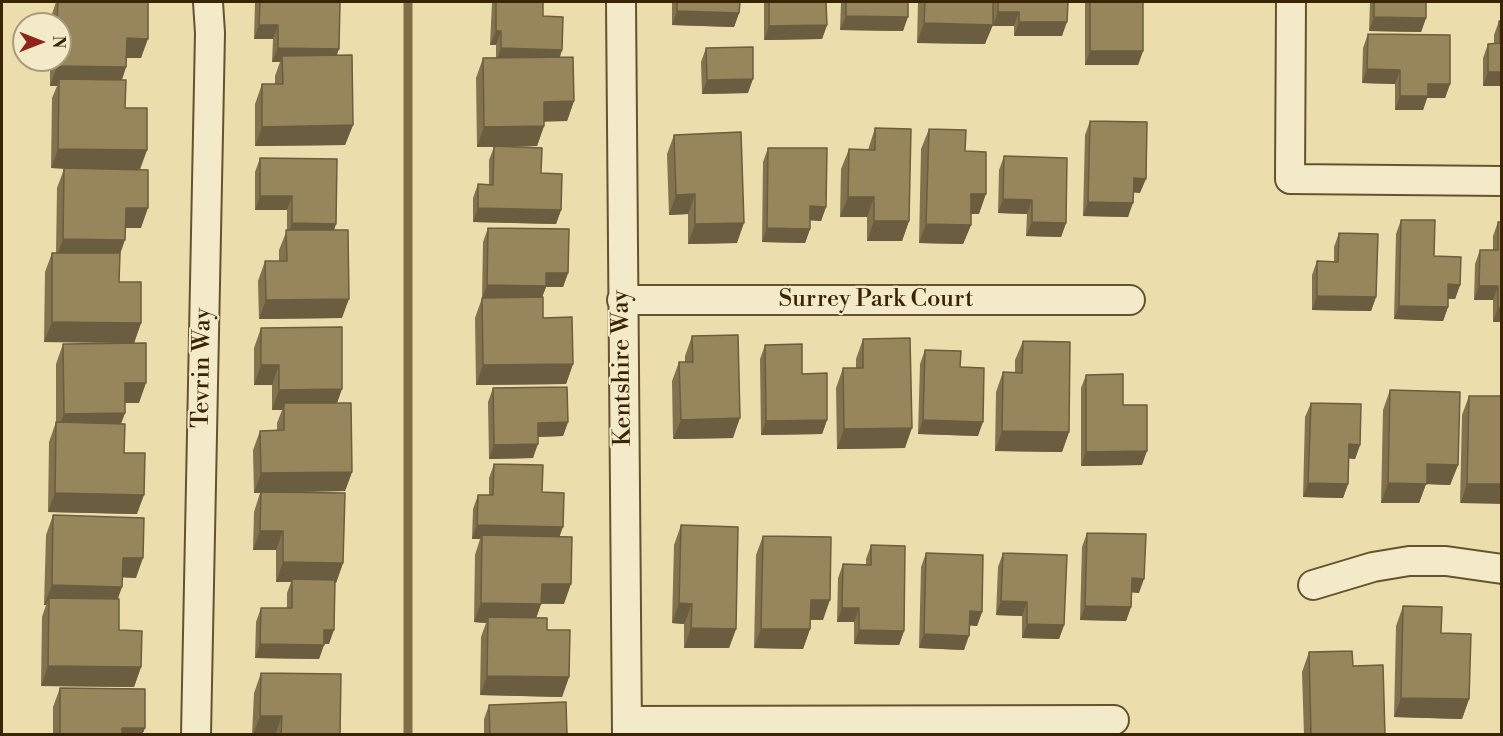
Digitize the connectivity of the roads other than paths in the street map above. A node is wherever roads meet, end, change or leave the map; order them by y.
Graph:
1 (208, 2) edge
2 (621, 2) edge
3 (1291, 2) edge
4 (1502, 181) edge
5 (622, 300) junction
6 (1131, 300) dead end
7 (1502, 569) edge
8 (1313, 585) dead end
9 (1114, 720) dead end
10 (627, 728) edge
11 (196, 735) edge

1 - 11 street, Tevrin Way
2 - 5 street, Kentshire Way
3 - 4 street
5 - 6 street, Surrey Park Court
5 - 10 street, Kentshire Way
7 - 8 street
9 - 10 street

